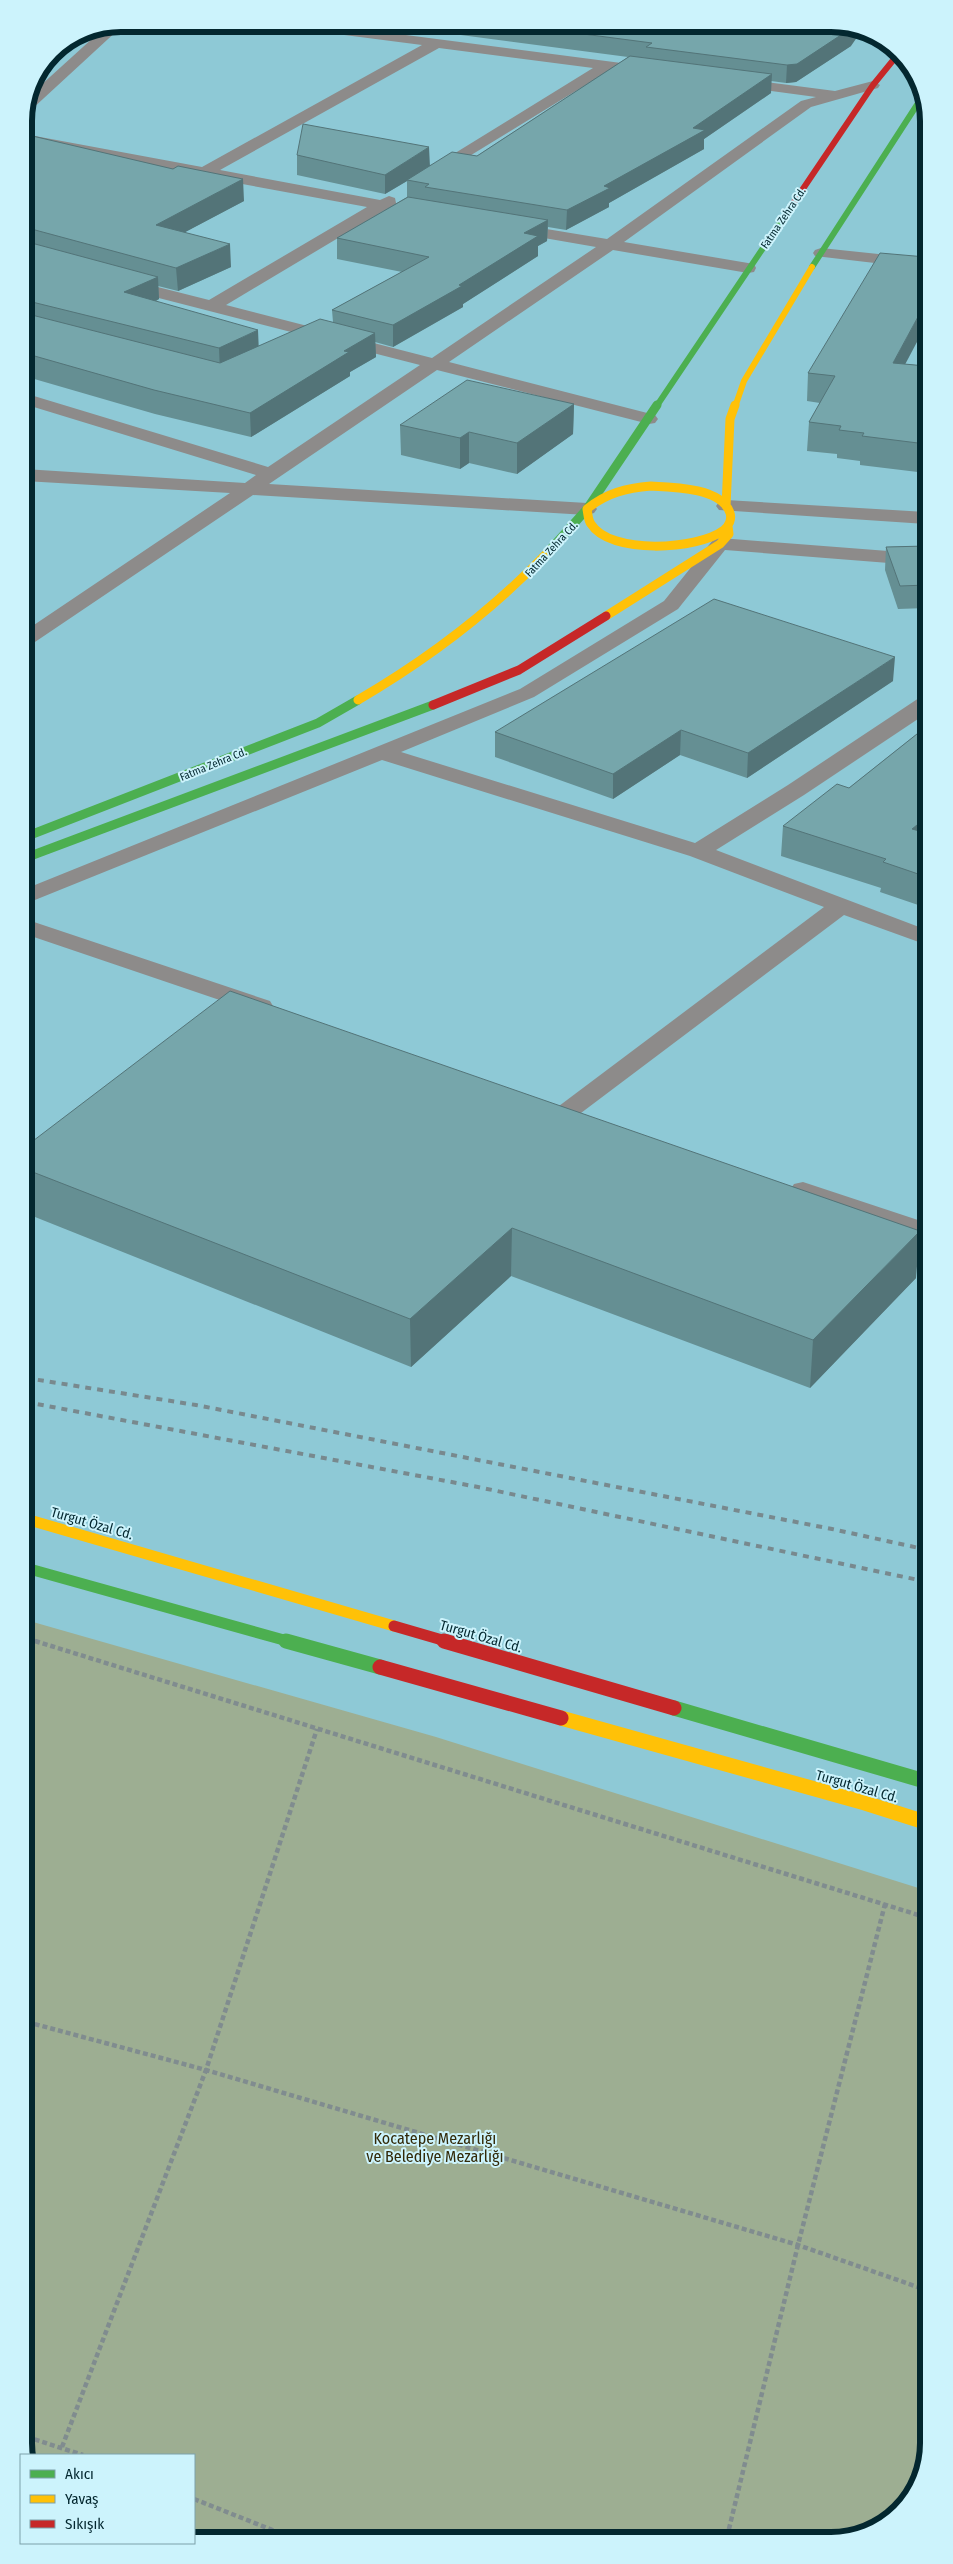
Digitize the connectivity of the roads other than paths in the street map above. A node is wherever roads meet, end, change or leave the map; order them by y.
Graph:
1 (360, 33) edge
2 (105, 34) edge
3 (437, 43) junction
4 (894, 59) edge
5 (606, 66) junction
6 (663, 73) edge
7 (721, 80) edge
8 (873, 85) junction
9 (836, 95) junction
10 (36, 98) edge
11 (918, 103) edge
12 (33, 141) edge
13 (205, 172) junction
14 (423, 180) edge
15 (406, 190) edge
16 (381, 206) junction
17 (439, 215) edge
18 (496, 225) edge
19 (610, 245) junction
20 (821, 253) junction
21 (920, 263) edge
22 (748, 268) junction
23 (109, 280) edge
24 (210, 307) junction
25 (317, 335) junction
26 (291, 347) edge
27 (434, 365) junction
28 (33, 401) edge
29 (649, 419) junction
30 (271, 474) junction
31 (33, 476) edge
32 (248, 489) junction
33 (726, 506) junction
34 (587, 509) junction
35 (920, 518) edge
36 (724, 535) junction
37 (920, 559) edge
38 (33, 635) edge
39 (920, 707) edge
40 (382, 752) junction
41 (33, 834) edge
42 (698, 850) junction
43 (33, 855) edge
44 (33, 894) edge
45 (841, 906) junction
46 (33, 929) edge
47 (920, 935) edge
48 (287, 1015) edge
49 (596, 1120) edge
50 (776, 1181) edge
51 (920, 1229) edge
52 (32, 1521) edge
53 (32, 1570) edge
54 (920, 1780) edge
55 (920, 1820) edge

1 - 3 street
2 - 10 street
3 - 5 street
3 - 13 street
4 - 8 main road, Fatma Zehra Cd.
5 - 6 street
5 - 14 street
7 - 9 street
8 - 9 street
8 - 22 main road, Fatma Zehra Cd.
9 - 19 street
11 - 20 main road
12 - 13 street
13 - 16 street
15 - 16 street
16 - 17 street
16 - 24 street
18 - 19 street
19 - 22 street
19 - 27 street
20 - 21 street
20 - 33 main road
22 - 29 main road, Fatma Zehra Cd.
23 - 24 street
24 - 25 street
25 - 26 street
25 - 27 street
27 - 29 street
27 - 30 street
28 - 30 street
29 - 34 main road, Fatma Zehra Cd.
30 - 32 street
31 - 32 street
32 - 34 street
32 - 38 street
33 - 34 main road
33 - 35 street
33 - 36 main road
34 - 36 main road
34 - 41 main road, Fatma Zehra Cd.
36 - 37 street
36 - 40 street
36 - 43 main road, Fatma Zehra Cd.
39 - 42 street
40 - 42 street
40 - 44 street
42 - 45 street
45 - 47 street
45 - 49 street
46 - 48 street
50 - 51 street
52 - 54 main road, Turgut Özal Cd.
53 - 55 main road, Turgut Özal Cd.

